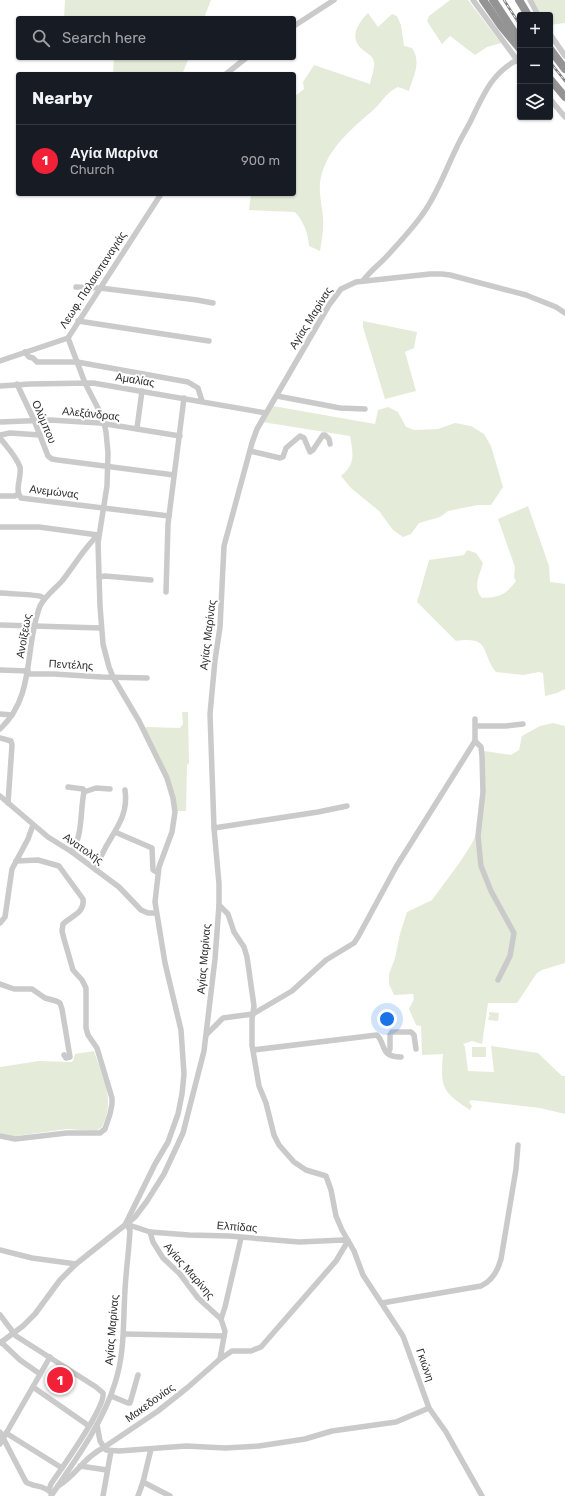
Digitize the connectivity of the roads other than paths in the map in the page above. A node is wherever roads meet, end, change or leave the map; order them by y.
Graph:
1 (334, 0) edge
2 (473, 0) edge
3 (483, 0) edge
4 (493, 0) edge
5 (519, 0) edge
6 (530, 0) edge
7 (526, 12) edge
8 (536, 12) edge
9 (296, 25) edge
10 (517, 36) edge
11 (553, 38) edge
12 (519, 48) edge
13 (553, 53) edge
14 (565, 56) edge
15 (517, 59) edge
16 (244, 60) edge
17 (517, 63) edge
18 (565, 69) edge
19 (228, 72) edge
20 (553, 82) edge
21 (565, 97) edge
22 (553, 103) edge
23 (565, 117) edge
24 (161, 196) edge
25 (363, 281) junction
26 (76, 287) dead end
27 (100, 288) junction
28 (213, 303) dead end
29 (565, 313) edge
30 (78, 321) junction
31 (68, 338) junction
32 (209, 341) dead end
33 (25, 352) junction
34 (0, 361) edge
35 (77, 362) junction
36 (85, 383) junction
37 (17, 384) junction
38 (0, 386) edge
39 (142, 391) junction
40 (277, 396) junction
41 (184, 398) junction
42 (202, 401) junction
43 (365, 409) dead end
44 (266, 413) junction
45 (34, 420) junction
46 (0, 422) edge
47 (105, 424) junction
48 (137, 428) junction
49 (0, 435) edge
50 (40, 435) junction
51 (180, 436) junction
52 (0, 438) edge
53 (330, 444) dead end
54 (250, 451) junction
55 (108, 466) junction
56 (174, 475) junction
57 (18, 494) junction
58 (0, 496) edge
59 (103, 508) junction
60 (169, 516) junction
61 (0, 527) edge
62 (98, 536) junction
63 (99, 577) junction
64 (151, 580) dead end
65 (166, 592) dead end
66 (0, 593) edge
67 (44, 599) junction
68 (0, 624) edge
69 (35, 626) junction
70 (101, 628) junction
71 (0, 670) edge
72 (28, 673) junction
73 (113, 677) junction
74 (147, 678) dead end
75 (0, 714) edge
76 (12, 715) junction
77 (475, 719) dead end
78 (523, 724) dead end
79 (476, 726) junction
80 (0, 729) edge
81 (0, 738) edge
82 (475, 741) junction
83 (68, 787) dead end
84 (110, 788) dead end
85 (125, 790) dead end
86 (84, 792) junction
87 (0, 796) edge
88 (8, 803) junction
89 (347, 806) dead end
90 (33, 825) junction
91 (214, 828) junction
92 (115, 832) junction
93 (72, 852) junction
94 (16, 861) junction
95 (96, 870) junction
96 (158, 873) junction
97 (219, 905) junction
98 (156, 913) junction
99 (0, 923) edge
100 (498, 980) dead end
101 (0, 984) edge
102 (253, 1014) junction
103 (207, 1034) junction
104 (416, 1049) dead end
105 (253, 1050) junction
106 (388, 1053) junction
107 (64, 1055) dead end
108 (401, 1057) dead end
109 (0, 1136) edge
110 (518, 1145) dead end
111 (126, 1224) junction
112 (150, 1232) junction
113 (241, 1238) junction
114 (348, 1241) junction
115 (0, 1250) edge
116 (76, 1264) junction
117 (382, 1303) junction
118 (0, 1315) edge
119 (220, 1319) junction
120 (13, 1333) junction
121 (124, 1334) junction
122 (224, 1336) junction
123 (0, 1342) edge
124 (50, 1357) junction
125 (220, 1359) junction
126 (40, 1374) junction
127 (138, 1375) dead end
128 (33, 1387) junction
129 (111, 1396) junction
130 (429, 1408) junction
131 (97, 1425) junction
132 (89, 1426) junction
133 (0, 1432) edge
134 (3, 1438) edge
135 (100, 1441) junction
136 (104, 1448) junction
137 (151, 1449) junction
138 (111, 1451) junction
139 (94, 1452) junction
140 (80, 1466) junction
141 (62, 1468) junction
142 (107, 1470) junction
143 (143, 1482) junction
144 (58, 1486) junction
145 (51, 1494) edge
146 (103, 1496) edge
147 (138, 1496) edge
148 (170, 1496) edge
149 (482, 1496) edge

1 - 9 street
2 - 15 street
3 - 12 highway
4 - 10 highway
5 - 7 highway
6 - 8 street
11 - 14 street
13 - 18 highway
16 - 19 street
17 - 25 street
20 - 21 highway
22 - 23 street
24 - 27 street, Λεωφ. Παλαιοπαναγιάς
25 - 29 street, Αγίας Μαρίνας
25 - 40 street, Αγίας Μαρίνας
26 - 27 street
27 - 28 street
27 - 30 street, Λεωφ. Παλαιοπαναγιάς
30 - 31 street, Λεωφ. Παλαιοπαναγιάς
30 - 32 street
31 - 33 street, Λεωφ. Παλαιοπαναγιάς
31 - 35 street
33 - 34 street, Λεωφ. Παλαιοπαναγιάς
33 - 35 street
35 - 36 street
35 - 42 street
36 - 37 street, Αμαλίας
36 - 39 street, Αμαλίας
36 - 47 street
37 - 38 street, Αμαλίας
37 - 45 street, Ολύμπου
39 - 41 street, Αμαλίας
39 - 48 street
40 - 43 street
40 - 44 street, Αγίας Μαρίνας
41 - 42 street, Αμαλίας
41 - 51 street
42 - 44 street, Αμαλίας
44 - 54 street, Αγίας Μαρίνας
45 - 46 street, Αλεξάνδρας
45 - 47 street, Αλεξάνδρας
45 - 50 street, Ολύμπου
47 - 48 street, Αλεξάνδρας
47 - 55 street
48 - 51 street, Αλεξάνδρας
49 - 50 street
50 - 55 street, Ολύμπου
51 - 56 street
52 - 57 street, Ανεμώνας
53 - 54 street
54 - 91 street, Αγίας Μαρίνας
55 - 56 street
55 - 59 street
56 - 60 street
57 - 58 street
57 - 59 street, Ανεμώνας
59 - 60 street, Ανεμώνας
59 - 62 street
60 - 65 street
61 - 62 street
62 - 63 street
62 - 67 street, Ανοίξεως
63 - 64 street
63 - 70 street
66 - 67 street
67 - 69 street, Ανοίξεως
68 - 69 street
69 - 70 street
69 - 72 street, Ανοίξεως
70 - 73 street
71 - 72 street, Πεντέλης
72 - 73 street, Πεντέλης
72 - 76 street, Ανοίξεως
73 - 74 street, Πεντέλης
73 - 96 street
75 - 76 street
76 - 80 street, Ανοίξεως
77 - 79 street
78 - 79 street
79 - 82 street
81 - 88 street
82 - 100 street
82 - 102 street
83 - 86 street
84 - 86 street
85 - 92 street
86 - 93 street
87 - 88 street, Ανατολής
88 - 90 street, Ανατολής
89 - 91 street
90 - 93 street, Ανατολής
90 - 94 street
91 - 97 street, Αγίας Μαρίνας
92 - 95 street
92 - 96 street
93 - 95 street, Ανατολής
94 - 99 street
94 - 109 street
95 - 98 street, Ανατολής
96 - 98 street
97 - 102 street
97 - 103 street, Αγίας Μαρίνας
98 - 111 street
101 - 107 street
102 - 103 street
102 - 105 street
103 - 111 street, Αγίας Μαρίνας
104 - 106 street
105 - 106 street
105 - 114 street, Γκιώνη
106 - 108 street
110 - 117 street
111 - 112 street, Ελπίδας
111 - 116 street, Αγίας Μαρίνας
111 - 121 street, Αγίας Μαρίνας
112 - 113 street, Ελπίδας
112 - 119 street, Αγίας Μαρίνης
113 - 114 street, Ελπίδας
113 - 119 street
114 - 117 street, Γκιώνη
114 - 125 street, Μακεδονίας
115 - 116 street
116 - 120 street, Αγίας Μαρίνας
117 - 130 street, Γκιώνη
118 - 120 street
119 - 122 street
120 - 123 street, Αγίας Μαρίνας
120 - 124 street
121 - 122 street
121 - 129 street, Αγίας Μαρίνας
122 - 125 street
123 - 126 street
124 - 126 street
124 - 132 street
125 - 136 street, Μακεδονίας
126 - 128 street
127 - 129 street
128 - 132 street
128 - 134 street
129 - 131 street, Αγίας Μαρίνας
130 - 137 street
130 - 149 street, Γκιώνη
131 - 135 street
131 - 144 street, Αγίας Μαρίνας
132 - 141 street
133 - 134 street
134 - 141 street
134 - 145 street
135 - 136 street
135 - 139 street
136 - 138 street
136 - 139 street, Μακεδονίας
137 - 138 street
137 - 143 street
138 - 142 street
139 - 140 street, Μακεδονίας
140 - 142 street
140 - 144 street, Μακεδονίας
141 - 145 street
142 - 146 street
143 - 147 street
143 - 148 street
144 - 145 street, Αγίας Μαρίνας

